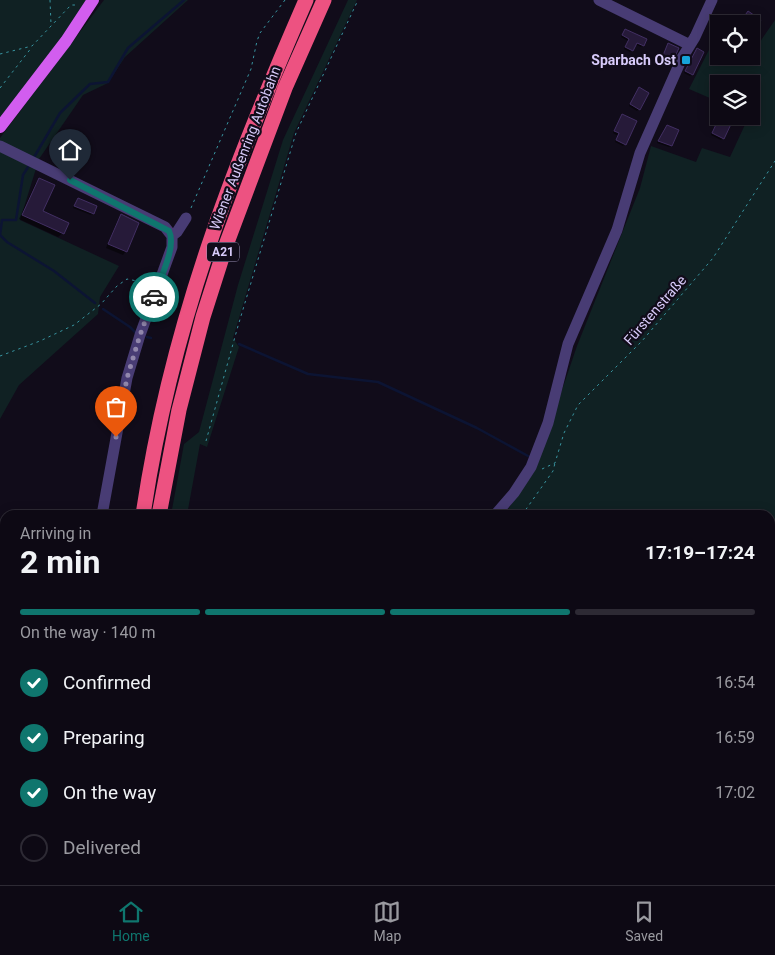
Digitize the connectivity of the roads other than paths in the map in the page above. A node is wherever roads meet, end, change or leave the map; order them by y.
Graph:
1 (306, 0) edge
2 (324, 0) edge
3 (599, 0) edge
4 (712, 0) edge
5 (90, 4) edge
6 (690, 45) junction
7 (0, 127) edge
8 (0, 146) edge
9 (186, 218) road end
10 (172, 236) junction
11 (103, 510) edge
12 (144, 510) edge
13 (160, 510) edge
14 (499, 510) edge

1 - 12 highway, Wiener Außenring Autobahn / A21
2 - 13 highway, Wiener Außenring Autobahn / A21
3 - 6 street
4 - 6 street
5 - 7 main road
6 - 14 street
8 - 10 street
9 - 10 street
10 - 11 street

